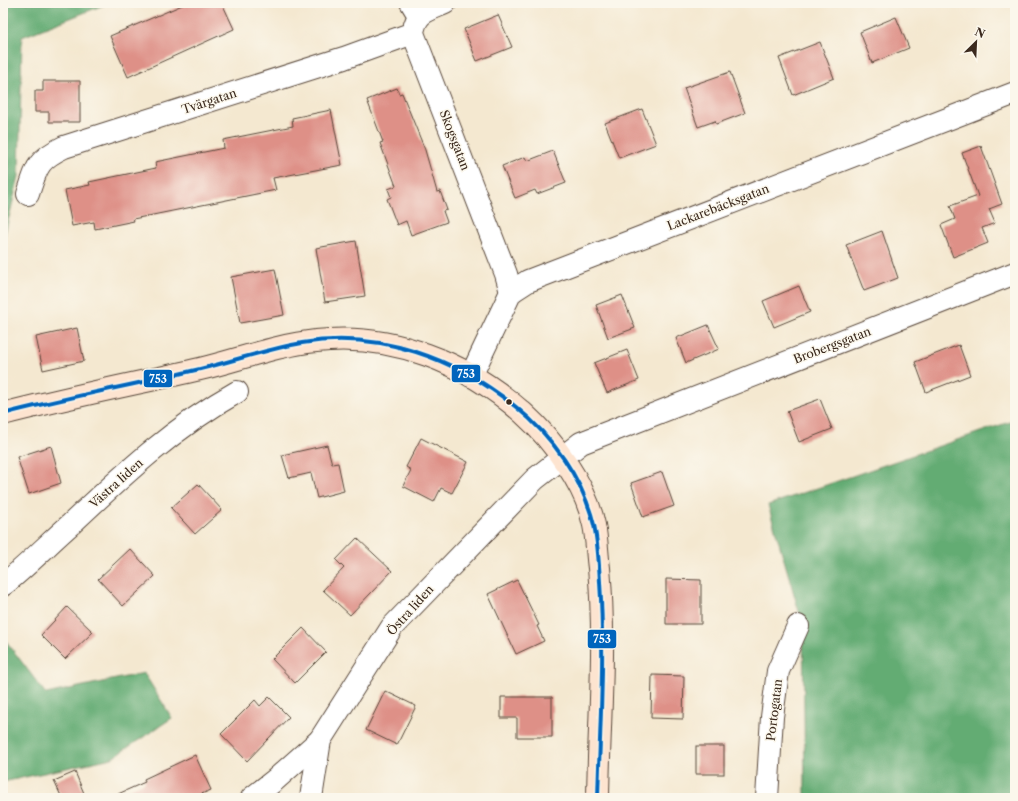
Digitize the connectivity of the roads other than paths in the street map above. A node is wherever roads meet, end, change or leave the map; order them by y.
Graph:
1 (445, 3) edge
2 (413, 18) edge
3 (1015, 93) edge
4 (28, 194) dead end
5 (1015, 274) edge
6 (511, 292) junction
7 (471, 376) junction
8 (237, 392) dead end
9 (3, 414) edge
10 (562, 456) junction
11 (3, 585) edge
12 (798, 626) dead end
13 (320, 740) junction
14 (252, 798) edge
15 (311, 798) edge
16 (598, 798) edge
17 (767, 798) edge

1 - 2 street
2 - 4 street, Tvärgatan
2 - 6 street, Skogsgatan
3 - 6 street, Lackarebäcksgatan
5 - 10 street, Brobergsgatan
6 - 7 street
7 - 9 street
7 - 10 street
8 - 11 street, Västra liden
10 - 13 street, Östra liden
10 - 16 street
12 - 17 street, Portogatan
13 - 14 street
13 - 15 street, Östra liden

